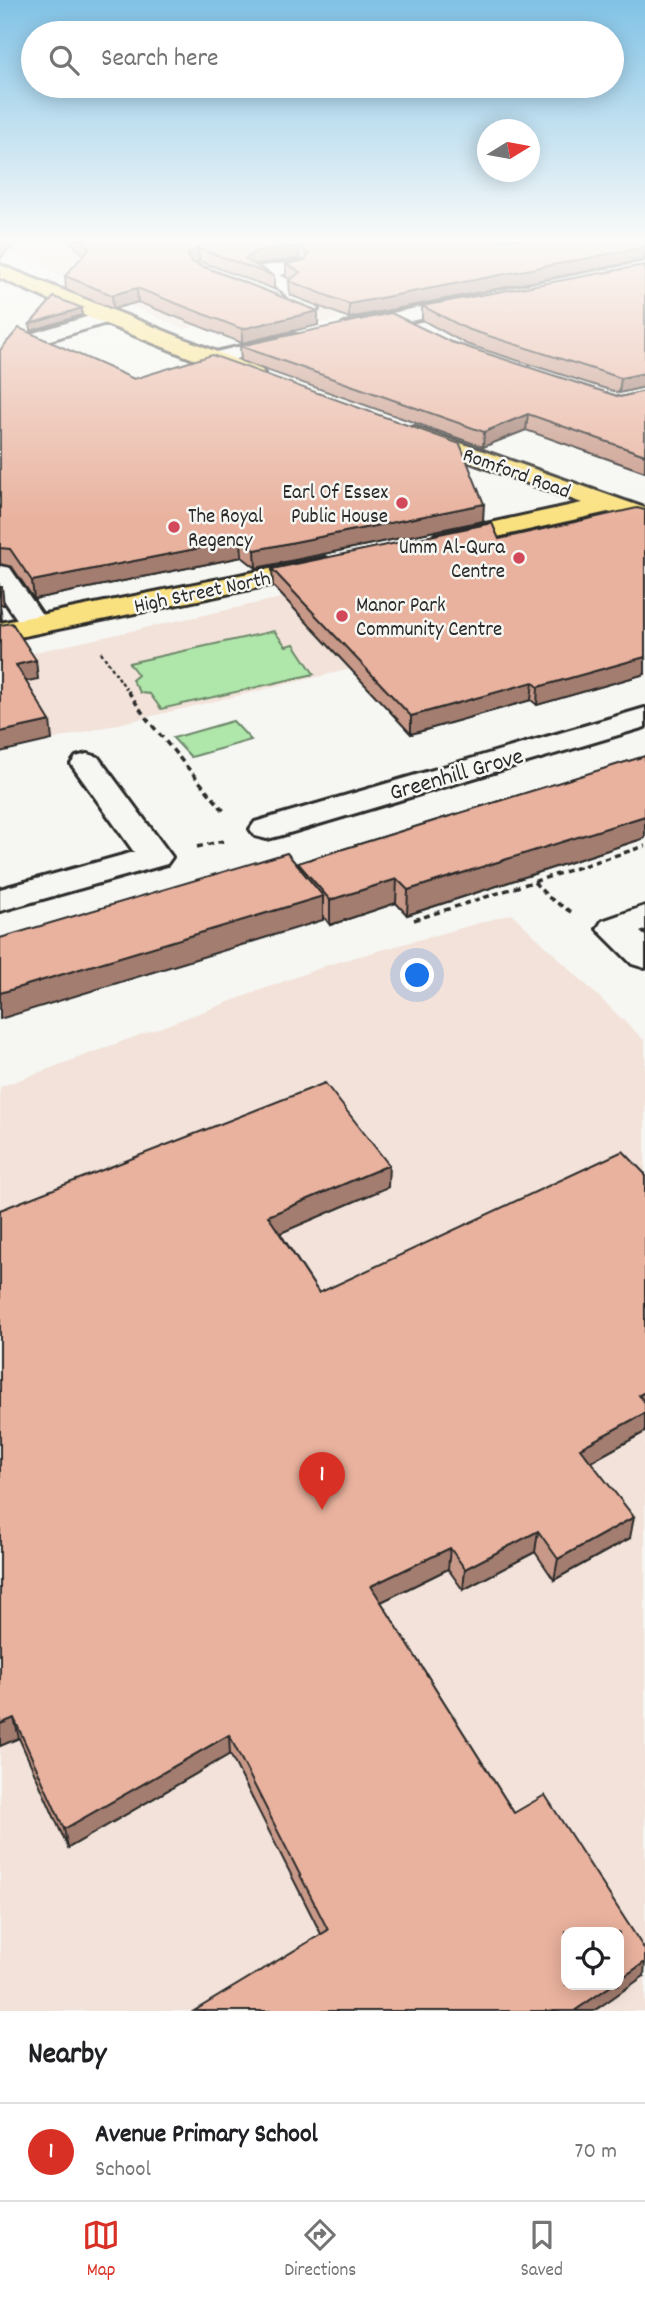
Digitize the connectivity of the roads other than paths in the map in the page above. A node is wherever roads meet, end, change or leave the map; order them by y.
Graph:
1 (54, 333) edge
2 (145, 333) edge
3 (323, 333) edge
4 (70, 352) edge
5 (210, 359) junction
6 (272, 382) edge
7 (393, 426) edge
8 (645, 497) edge
9 (608, 505) junction
10 (645, 517) edge
11 (422, 546) edge
12 (343, 562) edge
13 (0, 573) edge
14 (35, 625) junction
15 (0, 632) edge
16 (645, 717) edge
17 (87, 764) dead end
18 (256, 832) road end
19 (0, 900) edge
20 (645, 917) edge
21 (645, 956) edge

1 - 4 street
2 - 5 main road
3 - 5 street
5 - 6 main road
7 - 9 main road, Romford Road
8 - 9 main road
9 - 10 main road, Romford Road
9 - 11 main road
12 - 14 main road, High Street North
13 - 14 street
14 - 15 main road, High Street North
16 - 18 street, Greenhill Grove
17 - 19 street
20 - 21 street

